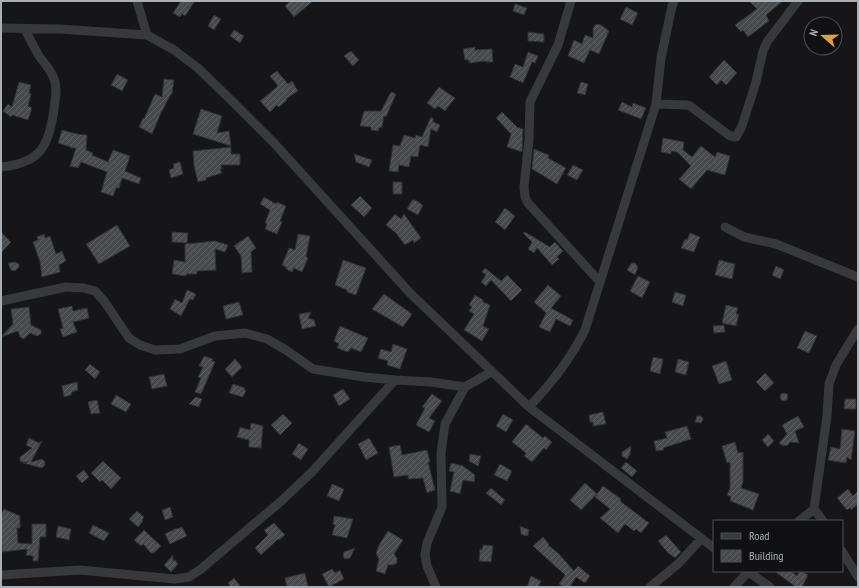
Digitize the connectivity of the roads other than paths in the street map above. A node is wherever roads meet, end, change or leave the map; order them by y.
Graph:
1 (137, 1) edge
2 (571, 1) edge
3 (674, 1) edge
4 (798, 1) edge
5 (1, 28) edge
6 (25, 29) junction
7 (147, 35) junction
8 (656, 104) junction
9 (1, 167) edge
10 (725, 227) dead end
11 (858, 277) edge
12 (600, 282) junction
13 (1, 301) edge
14 (858, 329) edge
15 (491, 372) junction
16 (395, 380) junction
17 (465, 386) junction
18 (529, 407) junction
19 (814, 509) junction
20 (800, 520) edge
21 (822, 520) edge
22 (701, 539) junction
23 (713, 547) edge
24 (843, 553) edge
25 (747, 572) edge
26 (749, 572) edge
27 (1, 575) edge
28 (858, 576) edge
29 (436, 587) edge
30 (650, 587) edge
31 (734, 587) edge
32 (770, 587) edge

1 - 7 street
2 - 12 street
3 - 8 street
4 - 8 street
5 - 6 street
6 - 7 street
6 - 9 street
7 - 15 street
8 - 12 street
10 - 11 street
12 - 18 street
13 - 16 street
14 - 19 street
15 - 17 street
15 - 18 street
16 - 17 street
16 - 27 street
17 - 29 street
18 - 22 street
19 - 20 street
19 - 21 street
22 - 23 street
22 - 30 street
24 - 28 street
25 - 31 street
26 - 32 street

